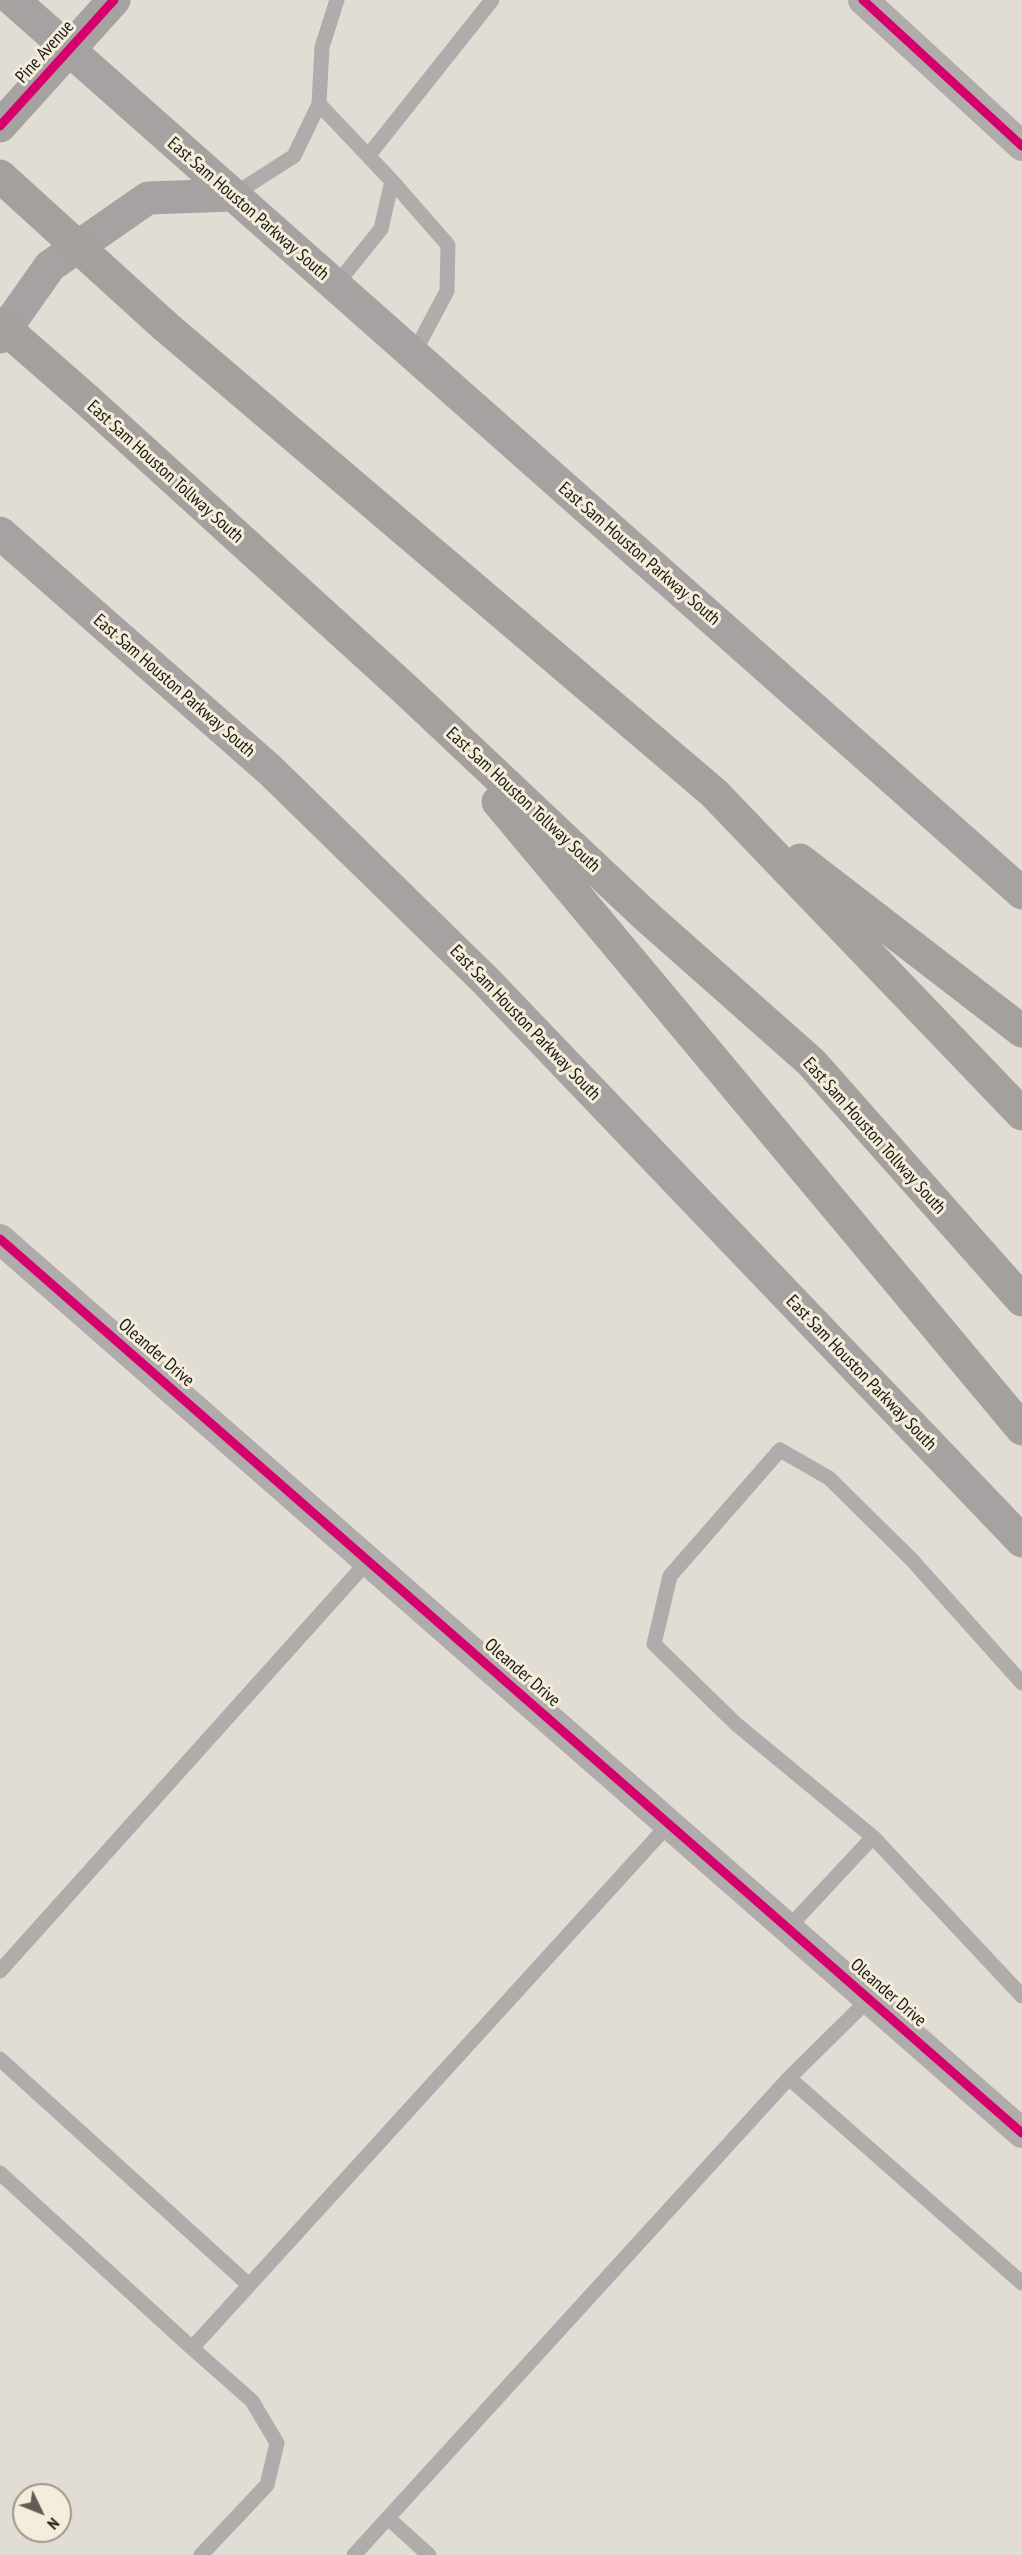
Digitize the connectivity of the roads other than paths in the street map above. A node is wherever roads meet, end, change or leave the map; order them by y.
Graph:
1 (14, 0) edge
2 (114, 0) edge
3 (337, 0) edge
4 (492, 0) edge
5 (863, 0) edge
6 (68, 50) junction
7 (319, 104) junction
8 (0, 126) edge
9 (1022, 146) edge
10 (368, 156) junction
11 (0, 176) edge
12 (392, 181) junction
13 (233, 195) junction
14 (335, 286) junction
15 (0, 324) edge
16 (0, 337) edge
17 (413, 355) junction
18 (0, 533) edge
19 (405, 689) junction
20 (714, 793) junction
21 (1022, 893) edge
22 (1022, 1031) edge
23 (1022, 1114) edge
24 (0, 1239) edge
25 (1022, 1300) edge
26 (1022, 1429) edge
27 (1022, 1541) edge
28 (368, 1561) junction
29 (1022, 1683) edge
30 (669, 1824) junction
31 (873, 1837) junction
32 (788, 1928) junction
33 (0, 1971) edge
34 (1022, 1996) edge
35 (869, 1999) junction
36 (0, 2059) edge
37 (789, 2079) junction
38 (1022, 2133) edge
39 (0, 2173) edge
40 (1022, 2283) edge
41 (249, 2285) junction
42 (192, 2348) junction
43 (388, 2518) junction
44 (201, 2555) edge
45 (354, 2555) edge
46 (429, 2555) edge

1 - 6 main road, East Sam Houston Parkway South
2 - 6 main road, Pine Avenue
3 - 7 lane
4 - 10 lane
5 - 9 street
6 - 8 main road, Pine Avenue
6 - 13 main road, East Sam Houston Parkway South
7 - 10 lane
7 - 13 lane
10 - 12 lane
11 - 20 highway, bridge
12 - 14 lane
12 - 17 lane
13 - 14 main road, East Sam Houston Parkway South
13 - 16 main road
14 - 17 main road, East Sam Houston Parkway South
15 - 19 highway, East Sam Houston Tollway South, bridge
17 - 21 main road, East Sam Houston Parkway South
18 - 27 main road, East Sam Houston Parkway South
19 - 25 highway, East Sam Houston Tollway South
19 - 26 highway
20 - 22 highway
20 - 23 highway
24 - 28 street, Oleander Drive
28 - 30 street, Oleander Drive
28 - 33 lane
29 - 31 lane
30 - 32 street, Oleander Drive
30 - 41 lane
31 - 32 lane
31 - 34 lane
32 - 35 street, Oleander Drive
35 - 37 lane
35 - 38 street, Oleander Drive
36 - 41 lane
37 - 40 lane
37 - 43 lane
39 - 42 lane
41 - 42 lane
42 - 44 lane
43 - 45 lane
43 - 46 lane

